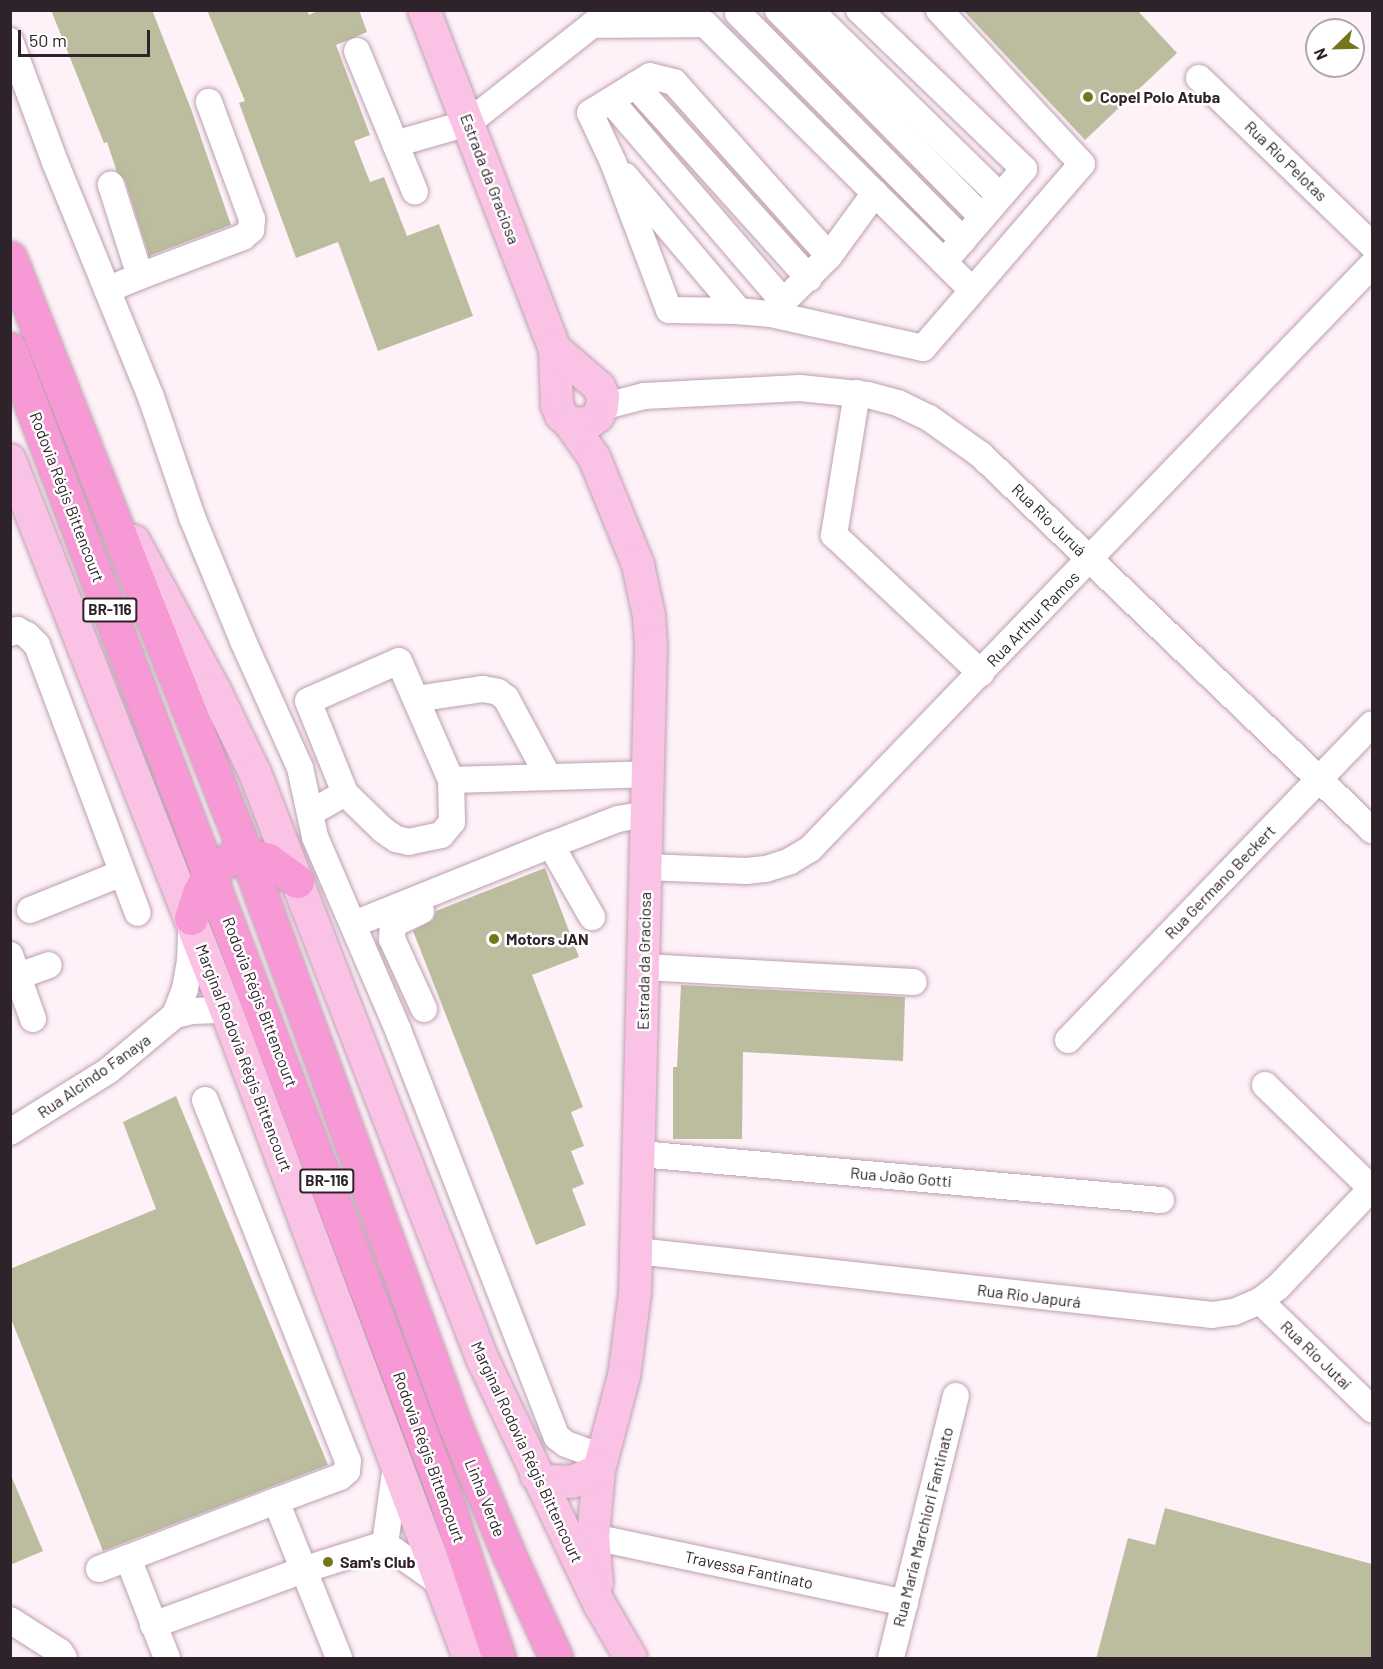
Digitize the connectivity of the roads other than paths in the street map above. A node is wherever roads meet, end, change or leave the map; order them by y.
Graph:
1 (424, 10) edge
2 (778, 10) edge
3 (810, 10) edge
4 (859, 10) edge
5 (939, 10) edge
6 (741, 12) edge
7 (601, 18) edge
8 (705, 24) junction
9 (10, 41) edge
10 (357, 51) dead end
11 (1199, 78) dead end
12 (635, 85) junction
13 (611, 101) junction
14 (209, 102) dead end
15 (468, 123) junction
16 (395, 144) junction
17 (613, 162) junction
18 (111, 185) dead end
19 (415, 192) dead end
20 (875, 193) junction
21 (1000, 196) junction
22 (982, 217) junction
23 (963, 240) junction
24 (1372, 245) edge
25 (829, 256) junction
26 (10, 258) edge
27 (944, 262) junction
28 (1372, 266) edge
29 (140, 276) junction
30 (808, 278) junction
31 (107, 290) junction
32 (972, 290) junction
33 (777, 308) junction
34 (739, 310) junction
35 (10, 349) edge
36 (856, 393) junction
37 (586, 401) junction
38 (10, 460) edge
39 (94, 477) junction
40 (1090, 560) junction
41 (10, 633) edge
42 (981, 673) junction
43 (416, 699) junction
44 (1372, 724) edge
45 (648, 774) junction
46 (548, 776) junction
47 (1319, 779) junction
48 (452, 780) junction
49 (345, 793) junction
50 (310, 813) junction
51 (647, 814) junction
52 (1372, 830) edge
53 (550, 844) junction
54 (246, 854) junction
55 (646, 867) junction
56 (210, 871) junction
57 (122, 873) junction
58 (297, 881) junction
59 (464, 882) junction
60 (30, 910) dead end
61 (138, 913) dead end
62 (592, 917) dead end
63 (191, 918) junction
64 (354, 924) junction
65 (49, 965) dead end
66 (644, 967) junction
67 (13, 970) edge
68 (914, 982) dead end
69 (226, 1010) junction
70 (424, 1010) dead end
71 (175, 1016) junction
72 (33, 1019) dead end
73 (1068, 1040) dead end
74 (1264, 1085) dead end
75 (205, 1100) dead end
76 (10, 1132) edge
77 (640, 1154) junction
78 (1372, 1188) edge
79 (1161, 1200) dead end
80 (637, 1251) junction
81 (1260, 1301) junction
82 (422, 1334) joint
83 (956, 1396) dead end
84 (1372, 1409) edge
85 (601, 1463) junction
86 (396, 1466) junction
87 (536, 1475) junction
88 (443, 1491) junction
89 (276, 1501) junction
90 (593, 1538) junction
91 (385, 1544) junction
92 (128, 1558) junction
93 (99, 1569) dead end
94 (303, 1570) junction
95 (440, 1583) junction
96 (904, 1603) junction
97 (600, 1605) junction
98 (10, 1620) edge
99 (153, 1625) junction
100 (64, 1659) edge
101 (166, 1659) edge
102 (339, 1659) edge
103 (469, 1659) edge
104 (499, 1659) edge
105 (521, 1659) edge
106 (556, 1659) edge
107 (631, 1659) edge
108 (891, 1659) edge

1 - 15 main road, Estrada da Graciosa
2 - 22 street
3 - 21 street
4 - 21 street
5 - 32 street
6 - 8 street
6 - 23 street
7 - 8 street
7 - 15 street
8 - 20 street
9 - 31 street
10 - 16 street
11 - 24 street, Rua Rio Pelotas
12 - 13 street
12 - 25 street
12 - 30 street
13 - 17 street
13 - 33 street
14 - 29 street
15 - 16 street
15 - 37 main road, Estrada da Graciosa
16 - 19 street
17 - 34 street
17 - 34 street
18 - 29 street
20 - 25 street
20 - 27 street
21 - 22 street
22 - 23 street
23 - 27 street
25 - 30 street
26 - 39 highway, Rodovia Régis Bittencourt / BR-116
27 - 32 street
28 - 40 street, Rua Arthur Ramos
29 - 31 street
30 - 33 street
31 - 50 street
32 - 33 street
33 - 34 street
35 - 56 highway, Rodovia Régis Bittencourt / BR-116
36 - 37 street, Rua Rio Juruá
36 - 40 street, Rua Rio Juruá
36 - 42 street
37 - 45 main road, Estrada da Graciosa
38 - 63 main road, Marginal Rodovia Régis Bittencourt
39 - 54 highway, Rodovia Régis Bittencourt / BR-116
39 - 58 main road, Marginal Rodovia Régis Bittencourt
40 - 42 street, Rua Arthur Ramos
40 - 47 street, Rua Rio Juruá
41 - 57 street
42 - 55 street, Rua Arthur Ramos
43 - 46 street
43 - 48 street
43 - 49 street
44 - 47 street, Rua Germano Beckert
45 - 46 street
45 - 51 main road, Estrada da Graciosa
46 - 48 street
47 - 52 street, Rua Rio Juruá
47 - 73 street, Rua Germano Beckert
48 - 49 street
49 - 50 street
50 - 64 street
51 - 53 street
51 - 55 main road, Estrada da Graciosa
53 - 59 street
53 - 62 street
54 - 56 highway
54 - 58 highway
54 - 82 highway, Rodovia Régis Bittencourt / BR-116
55 - 66 main road, Estrada da Graciosa
56 - 63 highway
56 - 88 highway, Rodovia Régis Bittencourt / BR-116
57 - 60 street
57 - 61 street
58 - 87 main road, Marginal Rodovia Régis Bittencourt
59 - 64 street
59 - 70 street
63 - 69 main road, Marginal Rodovia Régis Bittencourt
63 - 71 street
64 - 85 street
65 - 67 street
66 - 68 street
66 - 77 main road, Estrada da Graciosa
67 - 72 street
69 - 71 street, Rua Alcindo Fanaya
69 - 86 main road, Marginal Rodovia Régis Bittencourt
71 - 76 street, Rua Alcindo Fanaya
74 - 78 street
75 - 89 street
77 - 79 street, Rua João Gotti
77 - 80 main road, Estrada da Graciosa
78 - 81 street, Rua Rio Japurá
80 - 81 street, Rua Rio Japurá
80 - 85 main road, Estrada da Graciosa
81 - 84 street, Rua Rio Jutaí
82 - 106 highway, Linha Verde / BR-116
83 - 96 street, Rua Maria Marchiori Fantinato
85 - 87 main road
85 - 90 main road, Estrada da Graciosa
86 - 91 street
86 - 95 main road, Marginal Rodovia Régis Bittencourt
87 - 97 main road, Marginal Rodovia Régis Bittencourt
88 - 104 highway, Rodovia Régis Bittencourt / BR-116
88 - 105 highway, BR-116
89 - 92 street
89 - 94 street
90 - 96 street, Travessa Fantinato
90 - 97 main road, Estrada da Graciosa
91 - 94 street
91 - 95 street
92 - 93 street
92 - 99 street
94 - 99 street
94 - 102 street
95 - 103 main road, Marginal Rodovia Régis Bittencourt
96 - 108 street, Rua Maria Marchiori Fantinato
97 - 107 main road, Marginal Rodovia Régis Bittencourt
98 - 100 street
99 - 101 street

